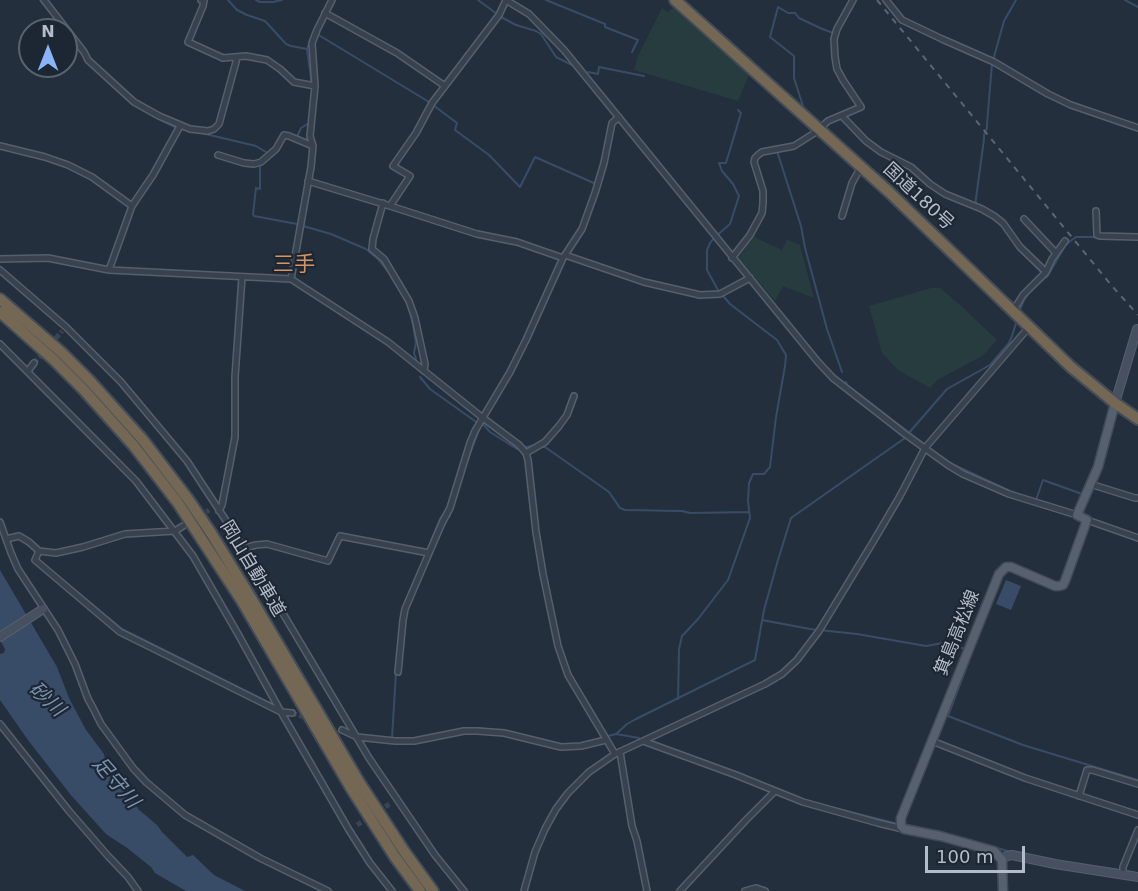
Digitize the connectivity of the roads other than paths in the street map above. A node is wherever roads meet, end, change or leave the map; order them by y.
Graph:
1 (44, 0) edge
2 (201, 0) edge
3 (332, 0) edge
4 (506, 0) edge
5 (675, 0) edge
6 (854, 0) edge
7 (886, 0) edge
8 (325, 13) junction
9 (236, 57) junction
10 (313, 85) junction
11 (445, 86) junction
12 (842, 116) junction
13 (619, 117) junction
14 (180, 128) junction
15 (820, 128) junction
16 (1138, 128) edge
17 (0, 146) edge
18 (313, 146) junction
19 (218, 155) dead end
20 (861, 166) junction
21 (308, 181) junction
22 (383, 203) junction
23 (132, 206) junction
24 (390, 206) junction
25 (1096, 211) dead end
26 (842, 216) dead end
27 (1024, 219) dead end
28 (1138, 237) edge
29 (1065, 241) dead end
30 (1056, 253) junction
31 (566, 257) junction
32 (732, 258) junction
33 (0, 259) edge
34 (0, 270) edge
35 (109, 270) junction
36 (1044, 274) junction
37 (242, 277) junction
38 (750, 278) junction
39 (291, 279) junction
40 (0, 298) edge
41 (0, 312) edge
42 (1016, 314) junction
43 (1029, 327) junction
44 (1138, 327) edge
45 (0, 344) edge
46 (34, 363) tunnel mouth
47 (28, 371) junction
48 (424, 371) junction
49 (574, 396) dead end
50 (1115, 403) junction
51 (1138, 419) edge
52 (480, 422) junction
53 (925, 448) junction
54 (524, 450) junction
55 (1090, 484) junction
56 (1138, 498) edge
57 (217, 508) junction
58 (209, 510) tunnel mouth
59 (1077, 515) junction
60 (1087, 520) junction
61 (0, 522) edge
62 (183, 526) dead end
63 (175, 531) junction
64 (1138, 538) edge
65 (6, 539) junction
66 (244, 548) junction
67 (39, 551) junction
68 (427, 553) junction
69 (40, 611) junction
70 (0, 637) edge
71 (398, 672) dead end
72 (281, 712) junction
73 (291, 713) tunnel mouth
74 (0, 724) edge
75 (342, 730) dead end
76 (357, 737) junction
77 (605, 738) junction
78 (643, 741) junction
79 (932, 741) junction
80 (618, 753) junction
81 (1138, 784) edge
82 (774, 792) junction
83 (1079, 796) junction
84 (397, 800) junction
85 (391, 803) tunnel mouth
86 (1138, 815) edge
87 (357, 825) tunnel mouth
88 (902, 826) junction
89 (350, 830) junction
90 (1138, 830) edge
91 (1002, 860) junction
92 (1123, 872) junction
93 (1138, 877) edge
94 (138, 891) edge
95 (328, 891) edge
96 (392, 891) edge
97 (420, 891) edge
98 (433, 891) edge
99 (464, 891) edge
100 (524, 891) edge
101 (647, 891) edge
102 (680, 891) edge
103 (745, 891) edge
104 (765, 891) edge
105 (1003, 891) edge

1 - 14 street
2 - 9 street
3 - 8 street
4 - 11 street
4 - 13 street
5 - 15 highway, 国道180号
6 - 12 street
7 - 16 street
8 - 10 street
8 - 11 street
9 - 10 street
9 - 14 street
10 - 18 street
11 - 24 street
12 - 15 street
12 - 36 street
13 - 31 street
13 - 32 street
14 - 23 street
15 - 20 highway, 国道180号
15 - 32 street
17 - 23 street
18 - 19 street
18 - 21 street
20 - 26 street
20 - 42 highway, 国道180号
21 - 22 street
21 - 39 street
22 - 24 street
22 - 48 street
23 - 35 street
24 - 31 street
25 - 28 street
27 - 30 street
29 - 30 street
30 - 36 street
31 - 38 street
31 - 52 street
32 - 38 street
33 - 35 street
34 - 57 street
35 - 37 street
36 - 42 street
37 - 39 street
37 - 57 street
38 - 53 street
39 - 48 street
40 - 98 highway, 岡山自動車道
41 - 97 highway, 岡山自動車道
42 - 43 highway, 国道180号
43 - 50 highway, 国道180号
43 - 53 street
44 - 50 main road
45 - 47 street
46 - 47 street
47 - 63 street
48 - 52 street
49 - 54 street
50 - 51 highway, 国道180号
50 - 55 main road
52 - 54 street
52 - 68 street
53 - 59 street
53 - 78 street
54 - 77 street
55 - 56 street
55 - 59 main road
57 - 58 street
57 - 66 street
59 - 60 main road
60 - 64 street
60 - 79 main road, 箕島高松線
61 - 65 street
62 - 63 street
63 - 67 street
63 - 72 street
65 - 67 street
65 - 69 street
66 - 68 street
66 - 76 street
67 - 72 street
68 - 71 street
69 - 70 main road
69 - 95 street
72 - 73 street
72 - 89 street
74 - 94 street
75 - 76 street
76 - 77 street
76 - 84 street
77 - 80 street
78 - 80 street
78 - 82 street
79 - 83 street
79 - 88 main road, 箕島高松線
80 - 100 street
80 - 101 street
81 - 83 street
82 - 88 street
82 - 102 street
83 - 86 street
84 - 85 street
84 - 99 street
87 - 89 street
88 - 91 main road
89 - 96 street
90 - 92 street
91 - 92 main road
91 - 105 main road
92 - 93 main road
103 - 104 street

